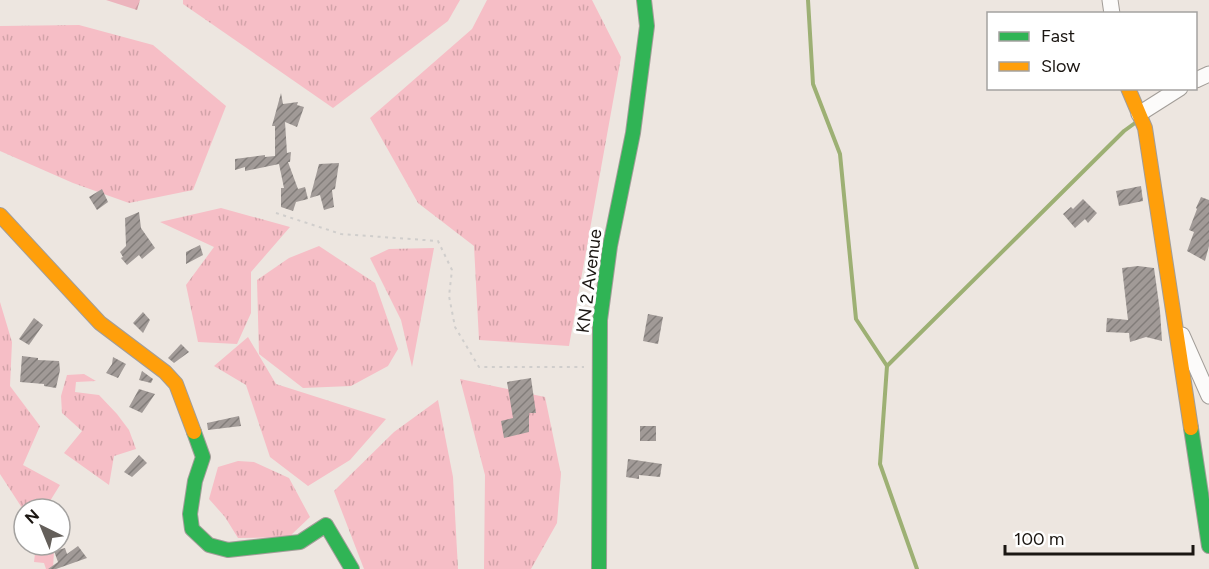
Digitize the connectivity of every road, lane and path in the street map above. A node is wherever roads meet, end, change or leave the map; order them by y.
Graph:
1 (644, 0) edge
2 (655, 0) edge
3 (647, 26) junction
4 (1129, 90) edge
5 (1177, 90) edge
6 (1139, 114) junction
7 (276, 213) dead end
8 (0, 215) edge
9 (1173, 314) junction
10 (599, 368) junction
11 (1209, 396) edge
12 (1209, 546) edge
13 (352, 569) edge
14 (599, 569) edge

1 - 3 street, KN 2 Avenue
2 - 3 street
3 - 10 street, KN 2 Avenue
4 - 6 street
5 - 6 street
6 - 9 street
7 - 10 path
8 - 13 street
9 - 11 street
9 - 12 street
10 - 14 street, KN 2 Avenue

